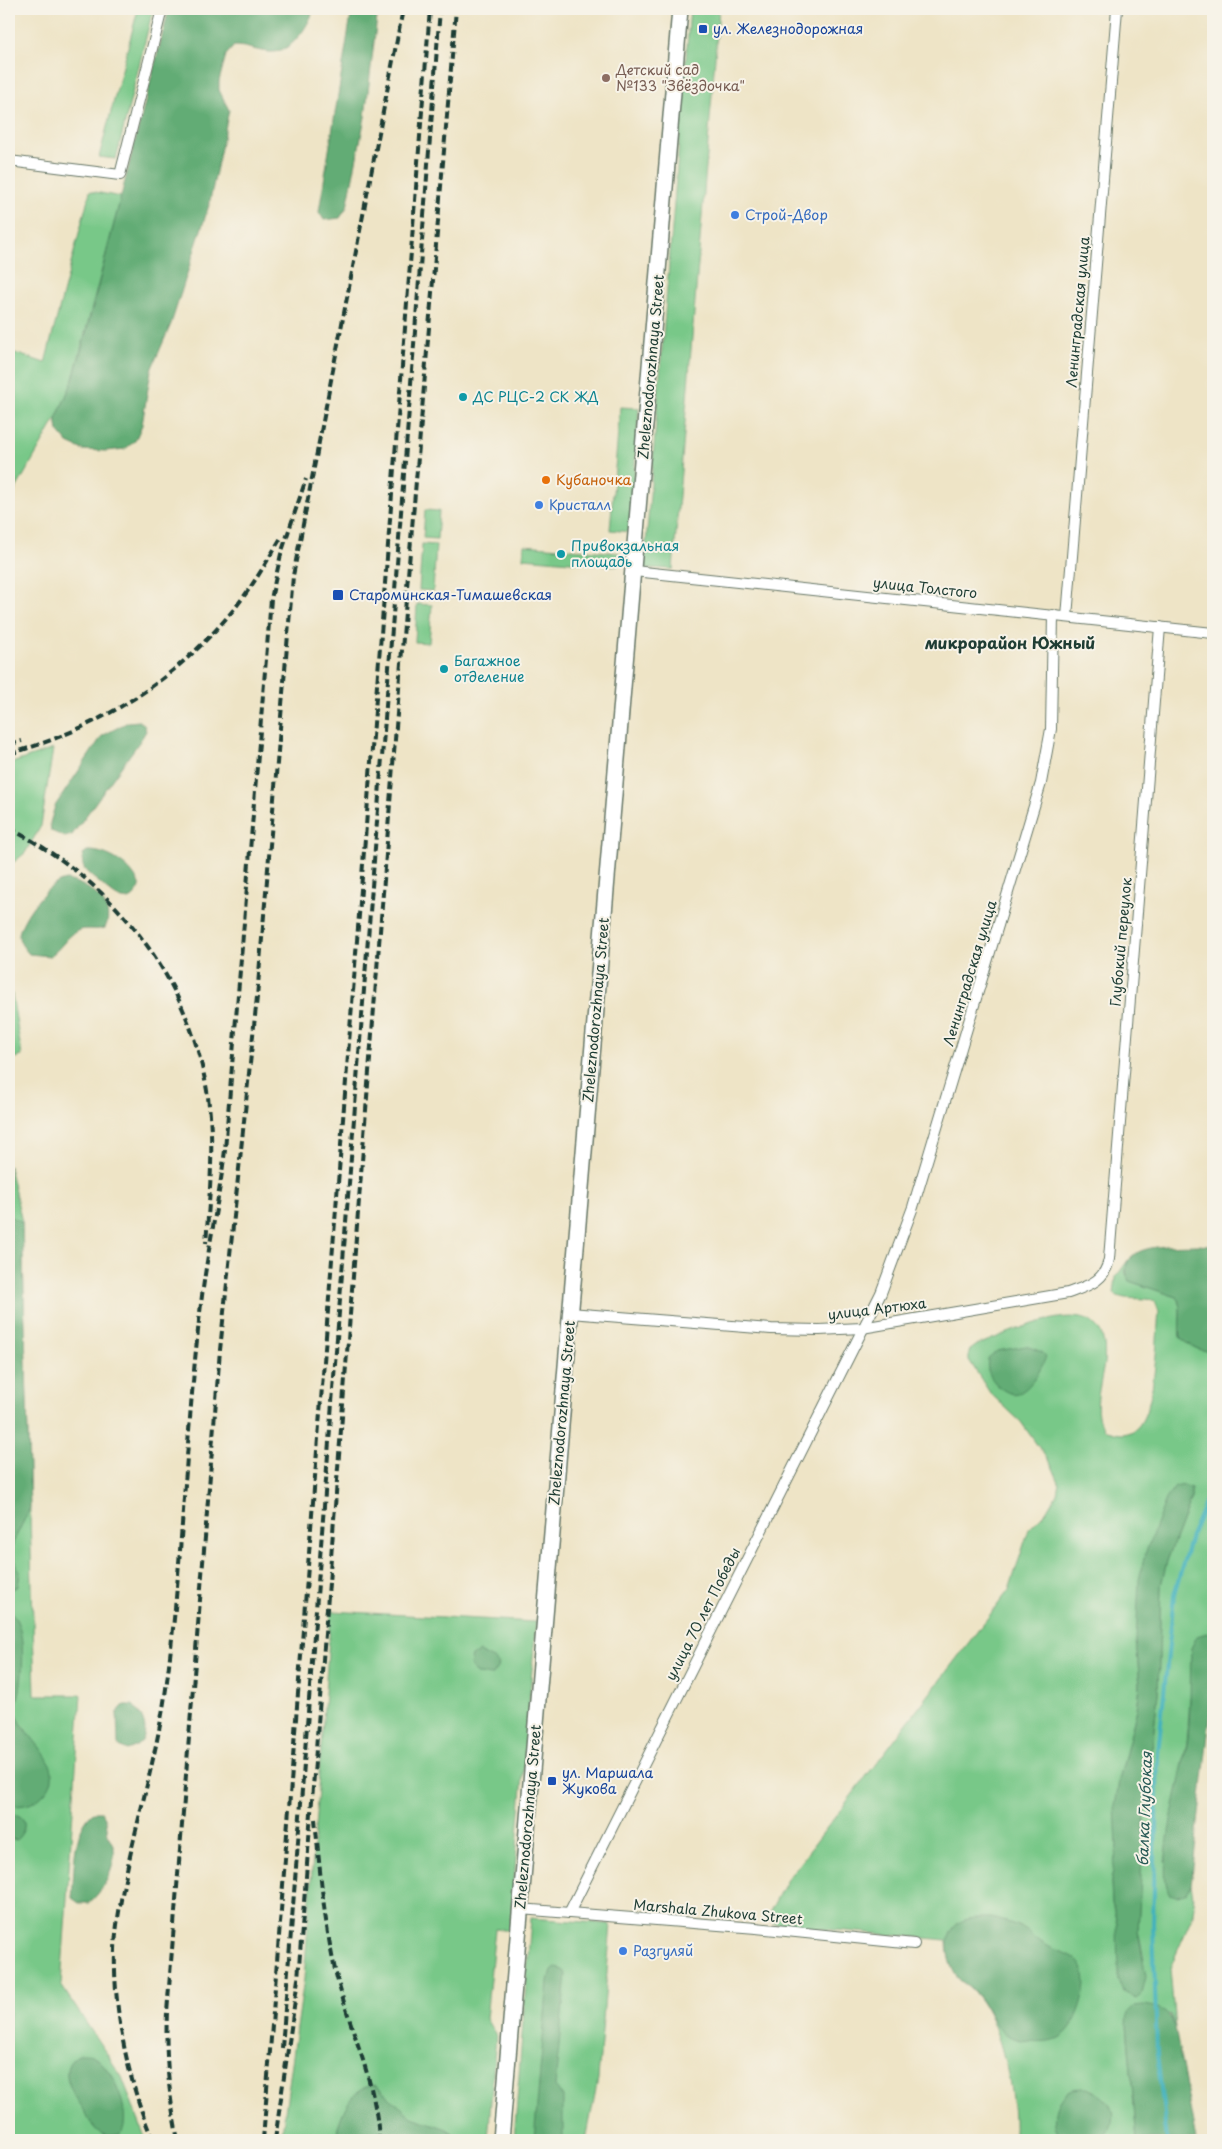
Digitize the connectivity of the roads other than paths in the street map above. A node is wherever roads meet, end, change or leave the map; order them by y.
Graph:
1 (162, 9) edge
2 (680, 9) edge
3 (1117, 9) edge
4 (9, 161) edge
5 (634, 571) junction
6 (1053, 615) junction
7 (1067, 617) junction
8 (1160, 627) junction
9 (1213, 633) edge
10 (1109, 1259) joint
11 (570, 1313) junction
12 (862, 1328) junction
13 (520, 1909) junction
14 (569, 1913) junction
15 (914, 1944) dead end
16 (502, 2140) edge

1 - 4 street
2 - 5 main road, Zheleznodorozhnaya Street
3 - 7 street, Ленинградская улица
5 - 6 street, улица Толстого
5 - 11 main road, Zheleznodorozhnaya Street
6 - 7 street, улица Толстого
6 - 12 street, Ленинградская улица
7 - 8 street, улица Толстого
8 - 9 street, улица Толстого
8 - 10 street, Глубокий переулок
10 - 12 street, улица Артюха
11 - 12 street, улица Артюха
11 - 13 main road, Zheleznodorozhnaya Street
12 - 14 street, улица 70 лет Победы
13 - 14 street, Marshala Zhukova Street
13 - 16 main road, Zheleznodorozhnaya Street
14 - 15 street, Marshala Zhukova Street

